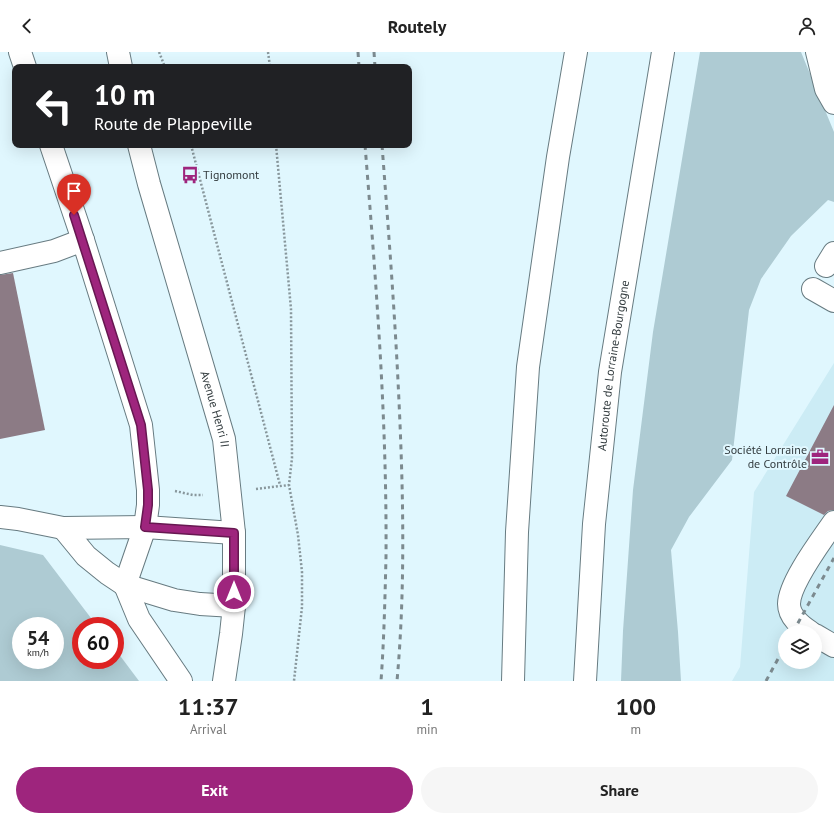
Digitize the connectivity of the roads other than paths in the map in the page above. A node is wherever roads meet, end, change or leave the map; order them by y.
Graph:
1 (20, 52) edge
2 (118, 52) edge
3 (576, 52) edge
4 (663, 52) edge
5 (817, 52) edge
6 (823, 52) edge
7 (24, 64) edge
8 (120, 64) edge
9 (834, 65) edge
10 (834, 102) edge
11 (52, 148) edge
12 (140, 148) edge
13 (83, 240) junction
14 (0, 263) edge
15 (813, 289) dead end
16 (834, 301) edge
17 (0, 517) edge
18 (834, 522) edge
19 (145, 527) junction
20 (63, 528) junction
21 (234, 533) junction
22 (125, 585) junction
23 (234, 606) junction
24 (800, 625) edge
25 (822, 639) edge
26 (834, 646) edge
27 (181, 681) edge
28 (224, 681) edge
29 (513, 681) edge
30 (585, 681) edge

1 - 7 main road
2 - 8 main road
3 - 29 main road
4 - 30 main road, Autoroute de Lorraine-Bourgogne
5 - 10 main road
6 - 9 main road
11 - 13 main road
12 - 21 main road, Avenue Henri II
13 - 14 main road
13 - 19 main road
15 - 16 main road
17 - 20 main road
18 - 24 main road
19 - 20 main road
19 - 21 main road
19 - 22 main road
20 - 22 main road
21 - 23 main road, Avenue Henri II
22 - 23 main road
22 - 27 main road
23 - 28 main road, Avenue Henri II
25 - 26 main road

